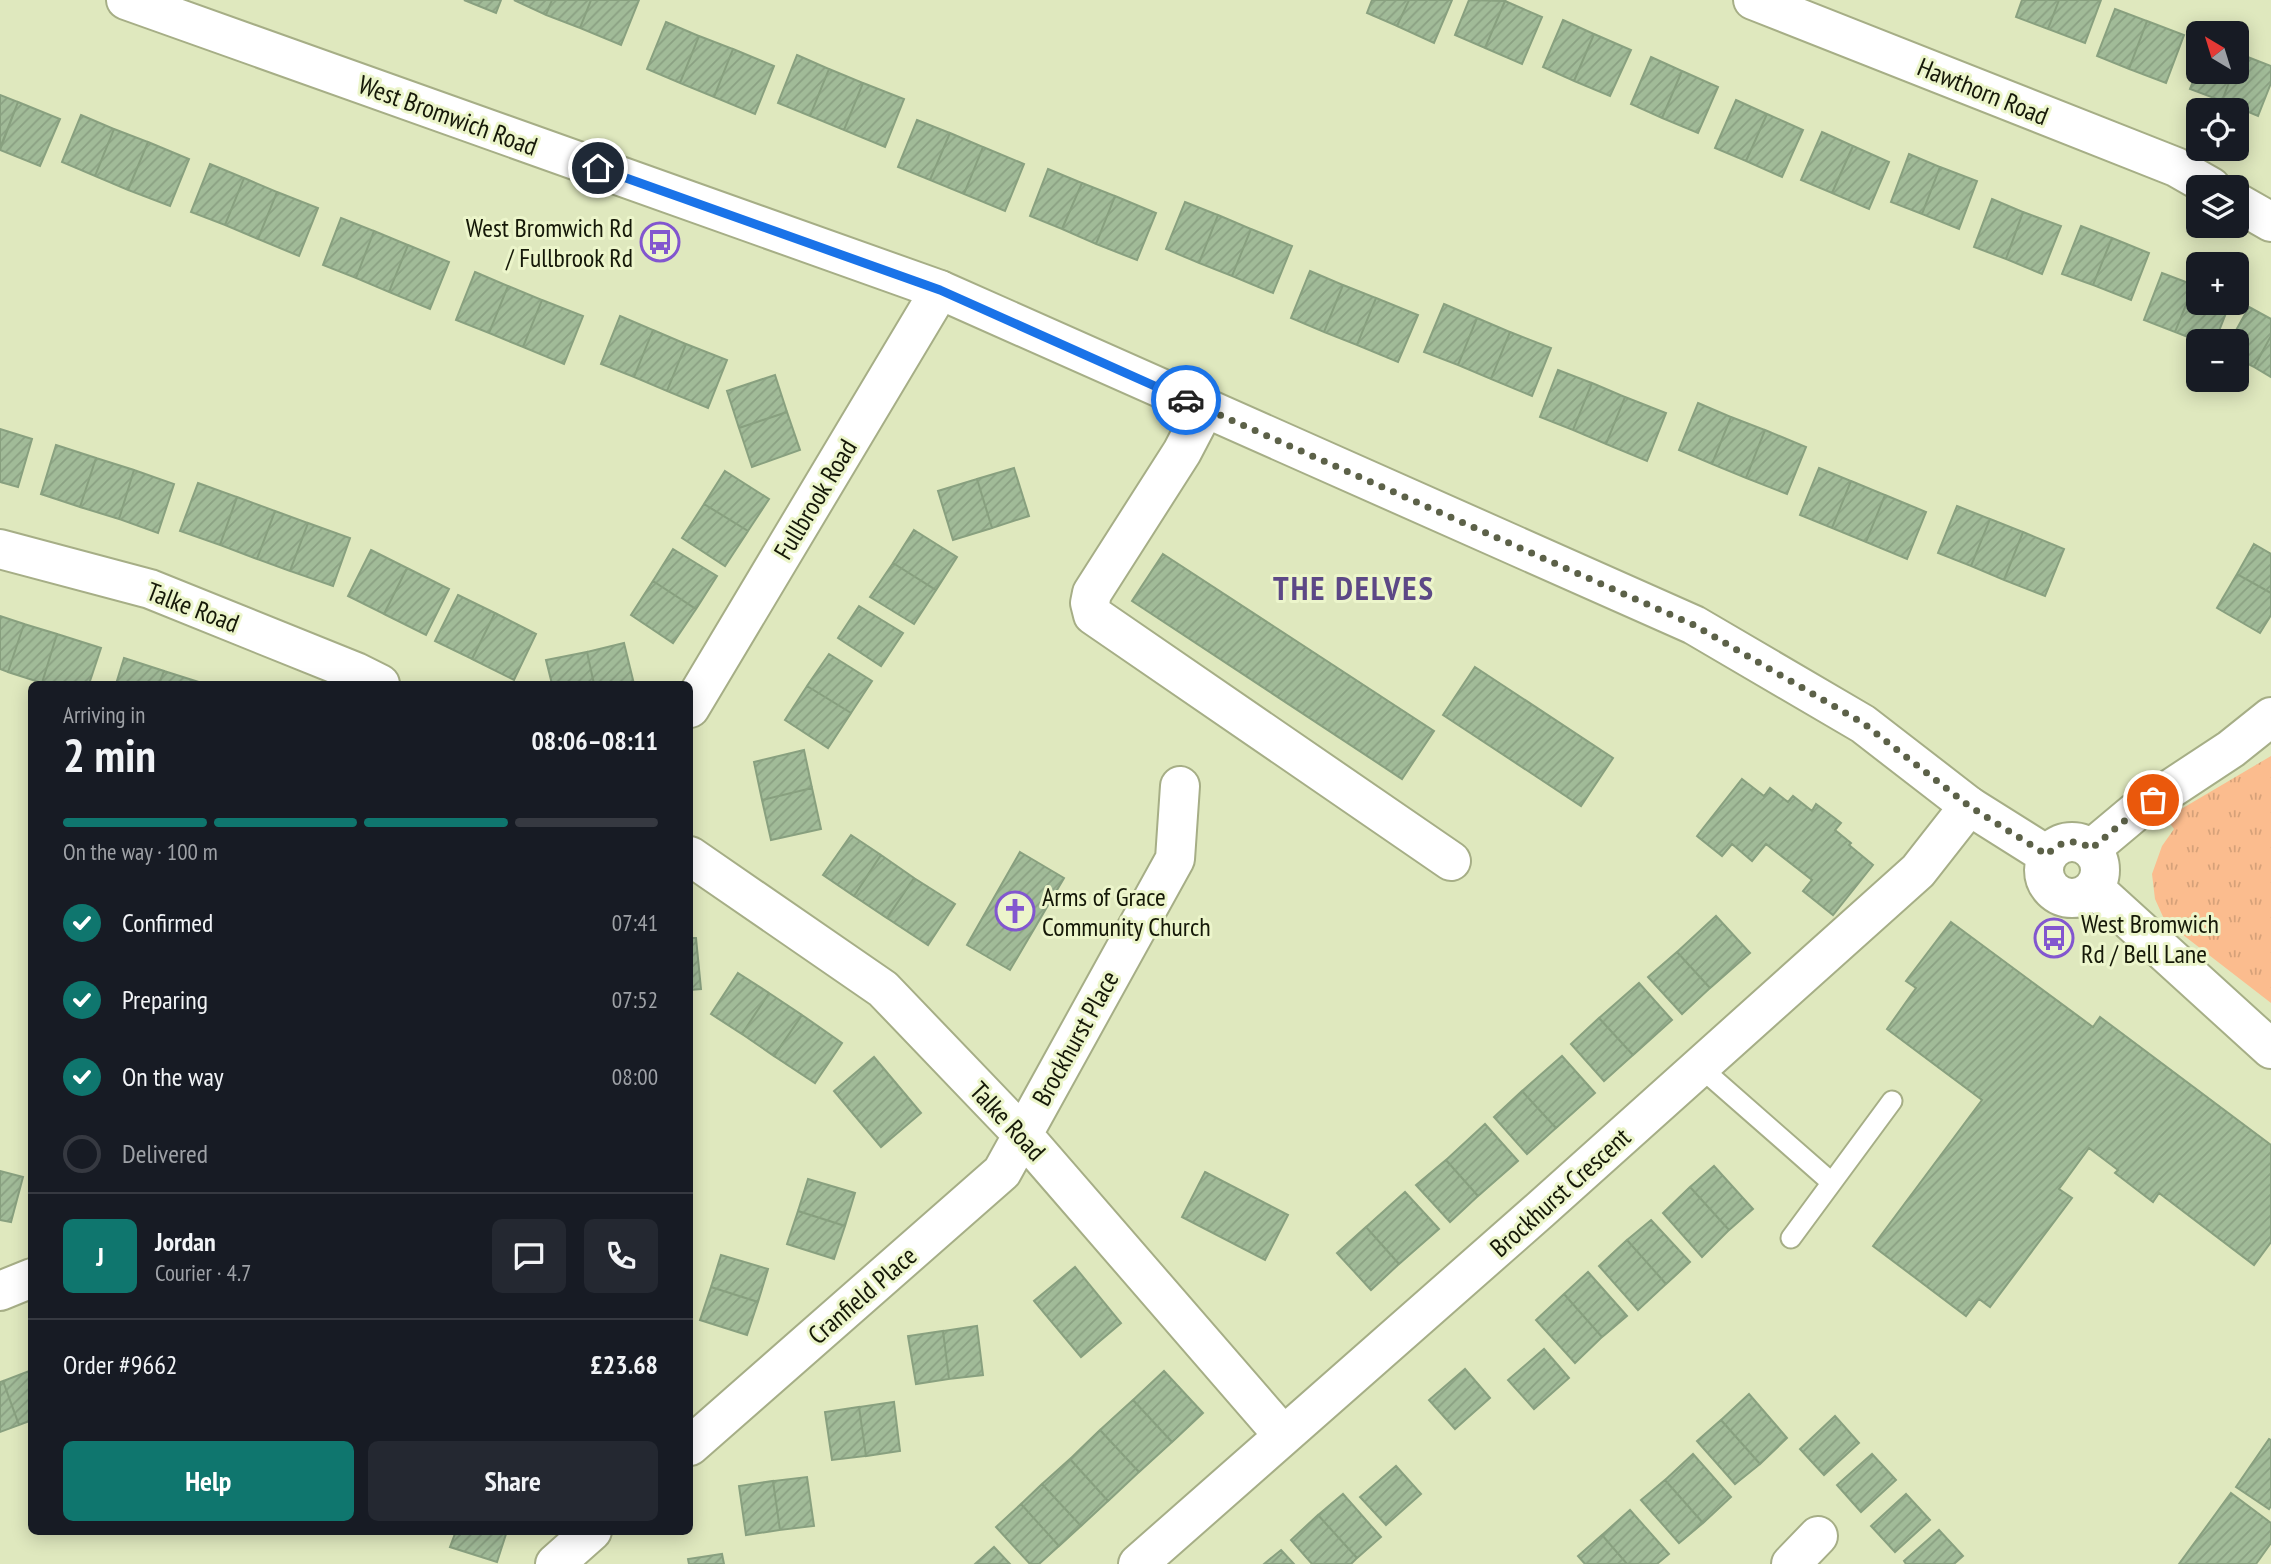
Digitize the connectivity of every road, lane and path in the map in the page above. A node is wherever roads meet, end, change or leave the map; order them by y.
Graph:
1 (126, 0) edge
2 (1753, 0) edge
3 (2190, 175) edge
4 (2249, 209) edge
5 (2271, 222) edge
6 (940, 290) junction
7 (1205, 408) junction
8 (0, 550) edge
9 (374, 681) edge
10 (693, 703) edge
11 (2271, 717) edge
12 (1180, 786) dead end
13 (1969, 806) junction
14 (2091, 849) junction
15 (2047, 855) junction
16 (693, 858) edge
17 (1451, 861) dead end
18 (2094, 888) junction
19 (2271, 1049) edge
20 (1700, 1067) junction
21 (1892, 1101) dead end
22 (1022, 1134) junction
23 (1831, 1182) junction
24 (1791, 1238) dead end
25 (28, 1280) edge
26 (0, 1291) edge
27 (1283, 1435) junction
28 (693, 1443) edge
29 (588, 1535) edge
30 (1818, 1536) dead end
31 (555, 1564) edge
32 (1138, 1564) edge
33 (1791, 1564) edge

1 - 6 street, West Bromwich Road
2 - 3 street, Hawthorn Road
4 - 5 street
6 - 7 street, West Bromwich Road
6 - 10 street, Fullbrook Road
7 - 13 street, West Bromwich Road
7 - 17 street
8 - 9 street, Talke Road
11 - 14 street
12 - 22 street, Brockhurst Place
13 - 15 street, West Bromwich Road
13 - 20 street, Brockhurst Crescent
14 - 15 street
14 - 18 street
15 - 18 street
16 - 22 street, Talke Road
18 - 19 street
20 - 23 lane
20 - 27 street, Brockhurst Crescent
21 - 23 lane
22 - 27 street, Talke Road
22 - 28 street, Cranfield Place
23 - 24 lane
25 - 26 street
27 - 32 street, Brockhurst Crescent
29 - 31 street
30 - 33 street

